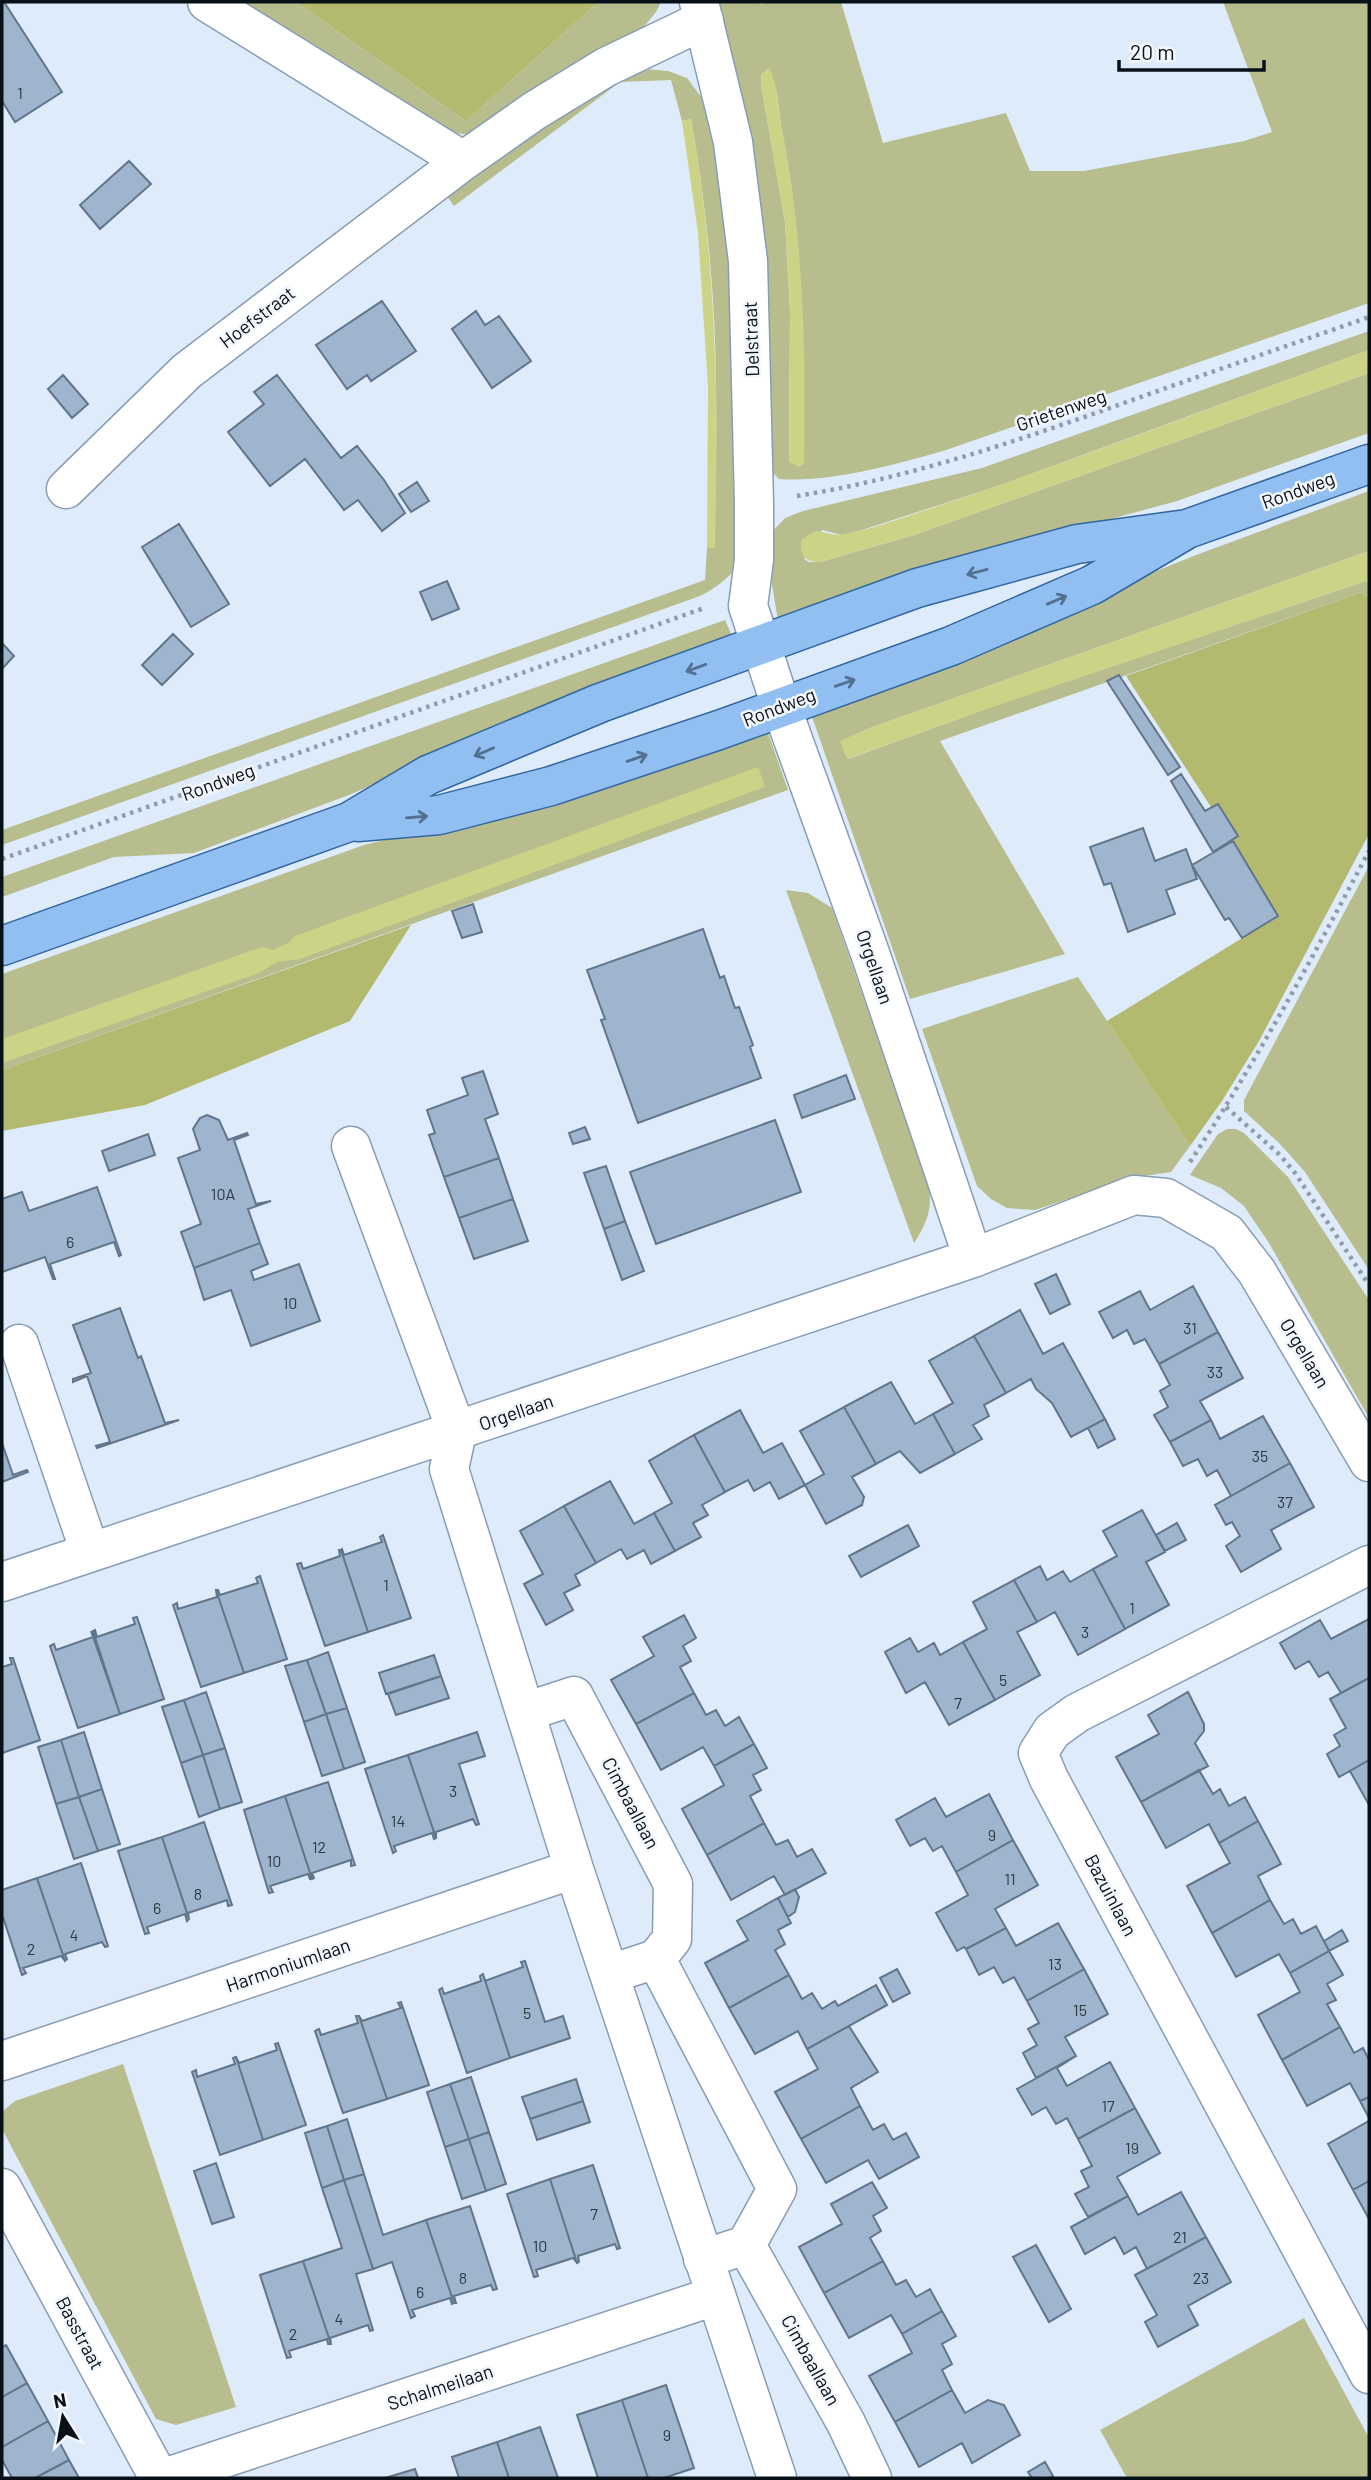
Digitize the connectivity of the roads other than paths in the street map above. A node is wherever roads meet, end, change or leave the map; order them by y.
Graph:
1 (207, 2) edge
2 (701, 11) edge
3 (463, 161) junction
4 (1369, 464) edge
5 (66, 489) dead end
6 (1187, 529) junction
7 (771, 676) junction
8 (349, 822) junction
9 (2, 946) edge
10 (351, 1146) dead end
11 (973, 1258) junction
12 (19, 1345) dead end
13 (457, 1432) junction
14 (1369, 1462) edge
15 (90, 1552) junction
16 (1369, 1564) edge
17 (2, 1582) edge
18 (525, 1712) junction
19 (574, 1869) junction
20 (656, 1959) junction
21 (610, 1974) junction
22 (2, 2062) edge
23 (2, 2188) edge
24 (746, 2245) junction
25 (703, 2259) junction
26 (715, 2296) junction
27 (1369, 2374) edge
28 (161, 2478) edge
29 (777, 2478) edge
30 (872, 2478) edge

1 - 3 street
2 - 3 street, Hoefstraat
2 - 7 street, Delstraat
3 - 5 street, Hoefstraat
4 - 6 main road, Rondweg
7 -> 6 main road, Rondweg
6 -> 7 main road, Rondweg
7 -> 8 main road, Rondweg
8 -> 7 main road, Rondweg
7 - 11 street, Orgellaan
8 - 9 main road, Rondweg
10 - 13 street, Orgellaan
11 - 13 street, Orgellaan
11 - 14 street, Orgellaan
12 - 15 street
13 - 15 street, Orgellaan
13 - 18 street
15 - 17 street, Orgellaan
16 - 27 street, Bazuinlaan
18 - 19 street
18 - 20 street, Cimbaallaan
19 - 21 street
19 - 22 street, Harmoniumlaan
20 - 21 street
20 - 24 street
21 - 25 street
23 - 28 street, Basstraat
24 - 25 street
24 - 30 street, Cimbaallaan
25 - 26 street
26 - 28 street, Schalmeilaan
26 - 29 street

